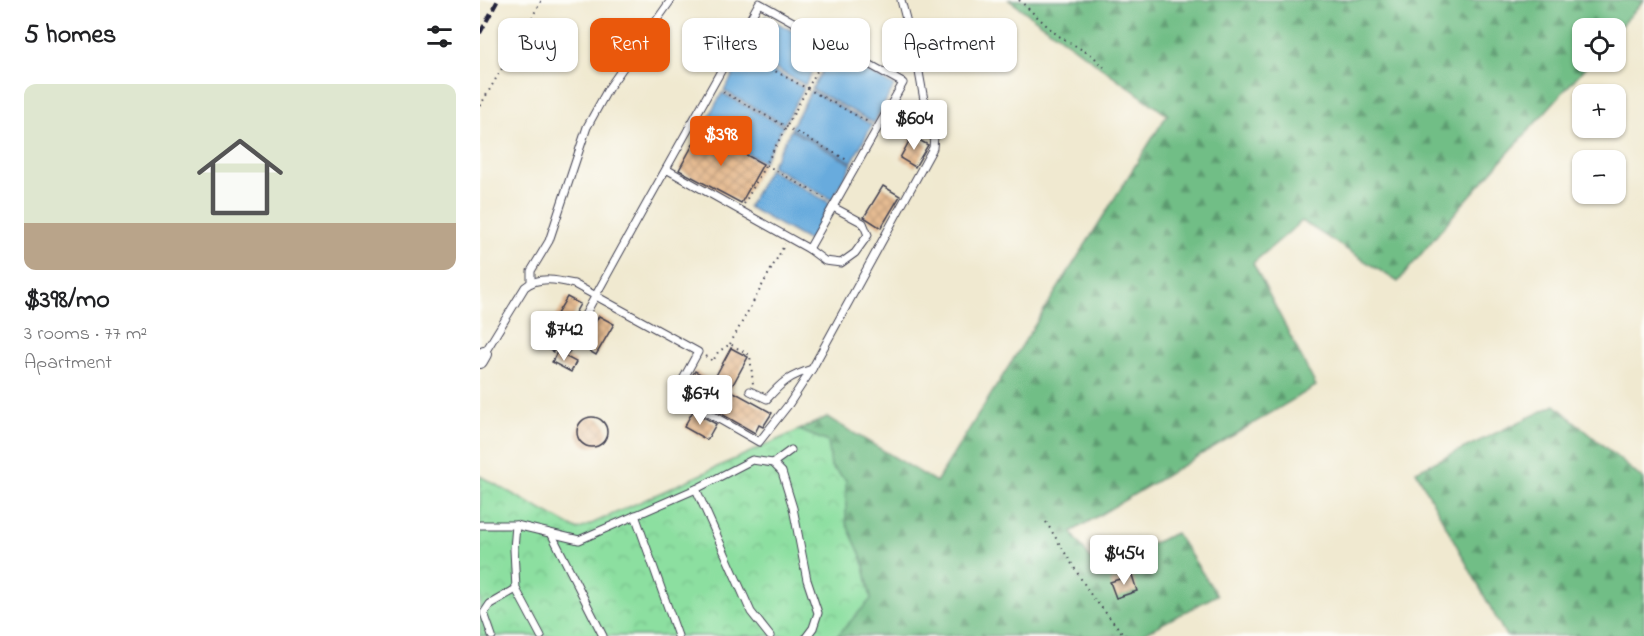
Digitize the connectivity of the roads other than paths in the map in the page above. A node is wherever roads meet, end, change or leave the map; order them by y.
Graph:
1 (671, 0) edge
2 (901, 0) edge
3 (926, 111) junction
4 (886, 114) junction
5 (666, 169) junction
6 (832, 204) junction
7 (809, 249) junction
8 (531, 283) junction
9 (595, 296) junction
10 (566, 350) dead end
11 (482, 358) edge
12 (812, 369) junction
13 (750, 391) road end
14 (791, 450) dead end
15 (772, 463) junction
16 (696, 489) junction
17 (635, 515) junction
18 (480, 525) edge
19 (516, 525) junction
20 (552, 535) junction
21 (516, 589) junction
22 (492, 636) edge
23 (541, 636) edge
24 (603, 636) edge
25 (678, 636) edge
26 (770, 636) edge
27 (807, 636) edge

1 - 8 lane
2 - 3 lane
3 - 4 lane
3 - 12 lane
4 - 5 lane
4 - 6 lane
5 - 7 lane
5 - 9 lane
6 - 7 lane
6 - 7 lane
8 - 9 lane
8 - 11 lane
9 - 10 lane
9 - 12 lane
12 - 13 lane
14 - 15 lane
15 - 16 lane
15 - 27 lane
16 - 17 lane
16 - 26 lane
17 - 20 lane
17 - 25 lane
18 - 19 lane
19 - 20 lane
19 - 21 lane
20 - 24 lane
21 - 22 lane
21 - 23 lane

